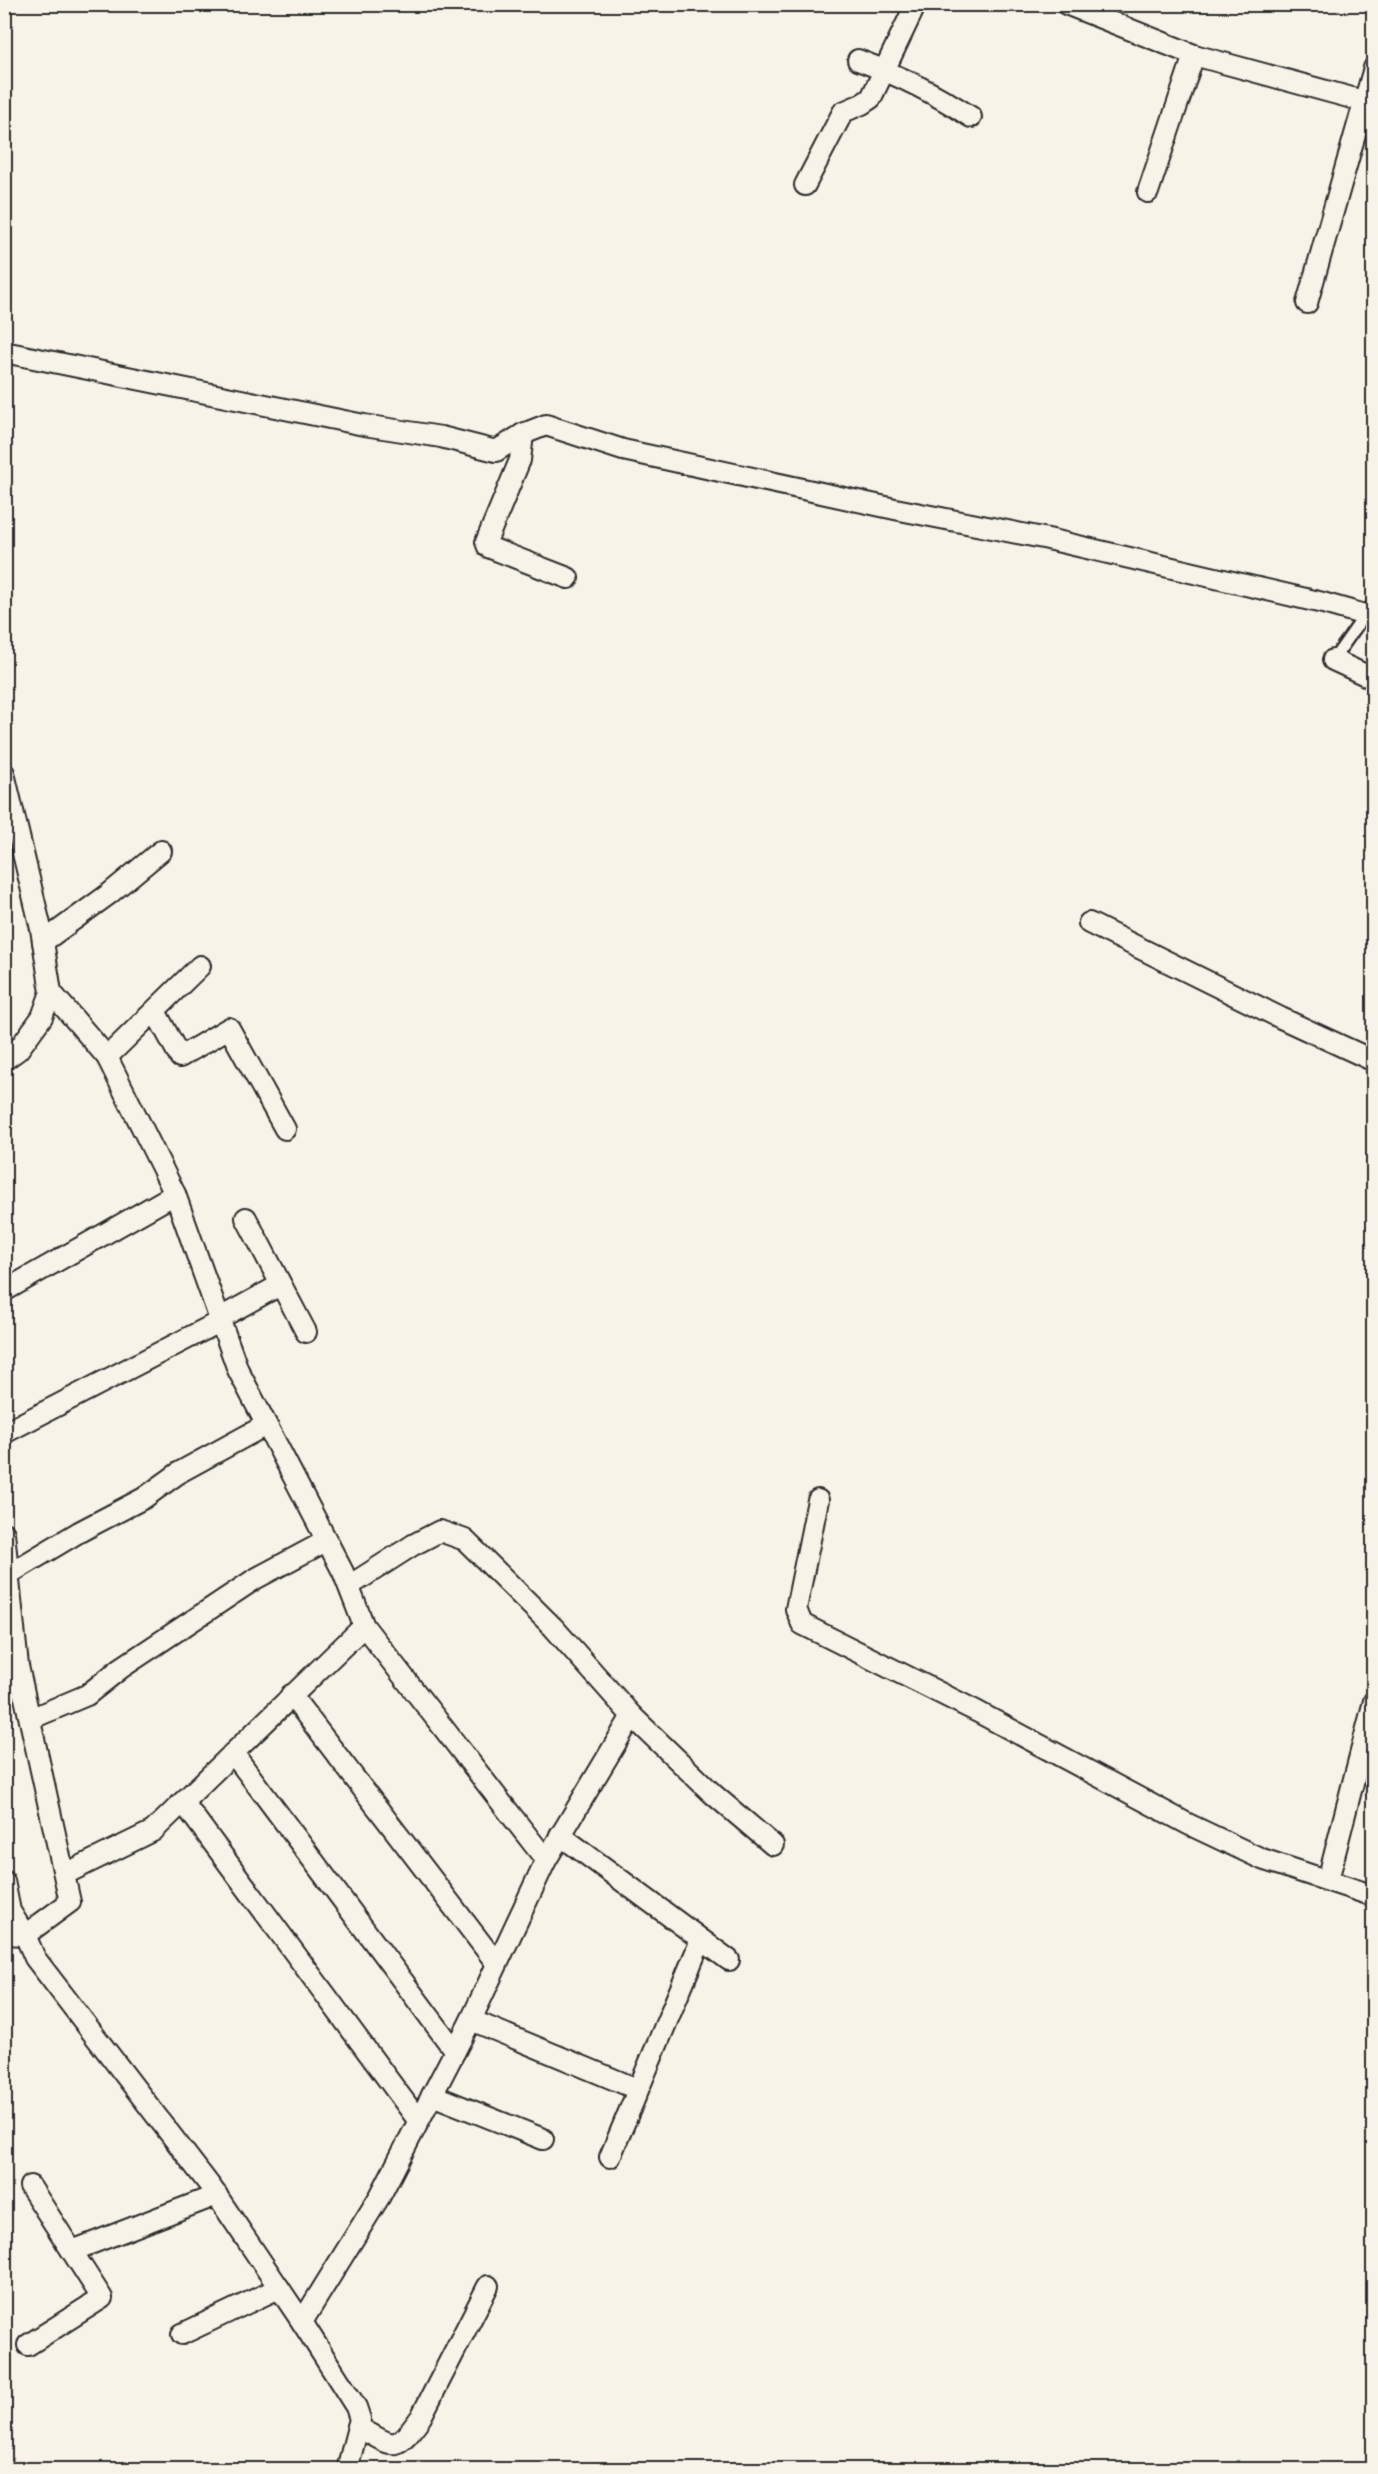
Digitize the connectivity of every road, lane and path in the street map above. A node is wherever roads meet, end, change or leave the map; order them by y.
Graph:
1 (916, 4) edge
2 (1066, 4) edge
3 (1194, 55) junction
4 (858, 60) dead end
5 (1374, 68) edge
6 (885, 70) junction
7 (1369, 103) edge
8 (970, 117) dead end
9 (805, 185) dead end
10 (1148, 192) dead end
11 (1307, 303) dead end
12 (4, 352) edge
13 (523, 434) junction
14 (568, 578) dead end
15 (1369, 609) edge
16 (1333, 660) joint
17 (1374, 679) edge
18 (4, 773) edge
19 (161, 851) dead end
20 (1089, 923) dead end
21 (43, 942) junction
22 (200, 966) dead end
23 (51, 992) junction
24 (154, 1011) junction
25 (107, 1057) junction
26 (4, 1060) edge
27 (1374, 1061) edge
28 (285, 1130) dead end
29 (174, 1194) junction
30 (246, 1218) dead end
31 (280, 1285) junction
32 (4, 1291) edge
33 (221, 1319) junction
34 (306, 1332) dead end
35 (266, 1425) junction
36 (4, 1433) edge
37 (818, 1500) dead end
38 (4, 1533) edge
39 (326, 1541) junction
40 (9, 1574) junction
41 (349, 1586) junction
42 (364, 1626) junction
43 (291, 1695) junction
44 (1374, 1701) edge
45 (632, 1716) junction
46 (30, 1719) junction
47 (233, 1753) junction
48 (183, 1802) junction
49 (560, 1835) junction
50 (773, 1845) dead end
51 (546, 1860) junction
52 (64, 1874) junction
53 (1328, 1880) junction
54 (4, 1881) edge
55 (1374, 1896) edge
56 (4, 1934) edge
57 (25, 1935) junction
58 (701, 1940) junction
59 (729, 1960) dead end
60 (497, 1964) junction
61 (471, 2020) junction
62 (455, 2050) junction
63 (637, 2089) junction
64 (432, 2095) junction
65 (418, 2120) junction
66 (543, 2139) dead end
67 (610, 2157) dead end
68 (30, 2186) dead end
69 (217, 2195) junction
70 (72, 2251) junction
71 (488, 2286) dead end
72 (279, 2288) junction
73 (302, 2322) junction
74 (182, 2334) dead end
75 (28, 2345) dead end
76 (358, 2427) junction
77 (347, 2469) edge

1 - 6 street
2 - 3 street
3 - 7 street
3 - 10 street
4 - 6 street
5 - 7 street
6 - 8 street
6 - 9 street
7 - 11 street
12 - 13 street
13 - 14 street
13 - 15 street
15 - 16 lane
16 - 17 street
18 - 21 street
19 - 21 street
20 - 27 street
21 - 23 street
22 - 24 street
23 - 25 street
23 - 26 street
24 - 25 street
24 - 28 street
25 - 29 street
29 - 32 street
29 - 33 street
30 - 31 street
31 - 33 street
31 - 34 street
33 - 35 street
33 - 36 street
35 - 39 street
35 - 40 street
37 - 53 street
38 - 40 street
39 - 41 street
39 - 46 street
40 - 46 street
41 - 42 street
41 - 45 street
42 - 43 street
42 - 51 street
43 - 47 street
43 - 60 street
44 - 53 street
45 - 49 street
45 - 50 street
46 - 52 street
47 - 48 street
47 - 62 street
48 - 52 street
48 - 65 street
49 - 51 street
49 - 58 street
51 - 60 street
52 - 57 street
53 - 55 street
54 - 57 street
56 - 57 street
57 - 69 street
58 - 59 street
58 - 63 street
60 - 61 street
61 - 62 street
61 - 63 street
62 - 64 street
63 - 67 street
64 - 65 street
64 - 66 street
65 - 73 street
68 - 70 street
69 - 70 street
69 - 72 street
70 - 75 street
71 - 76 street
72 - 73 street
72 - 74 street
73 - 76 street
76 - 77 street

